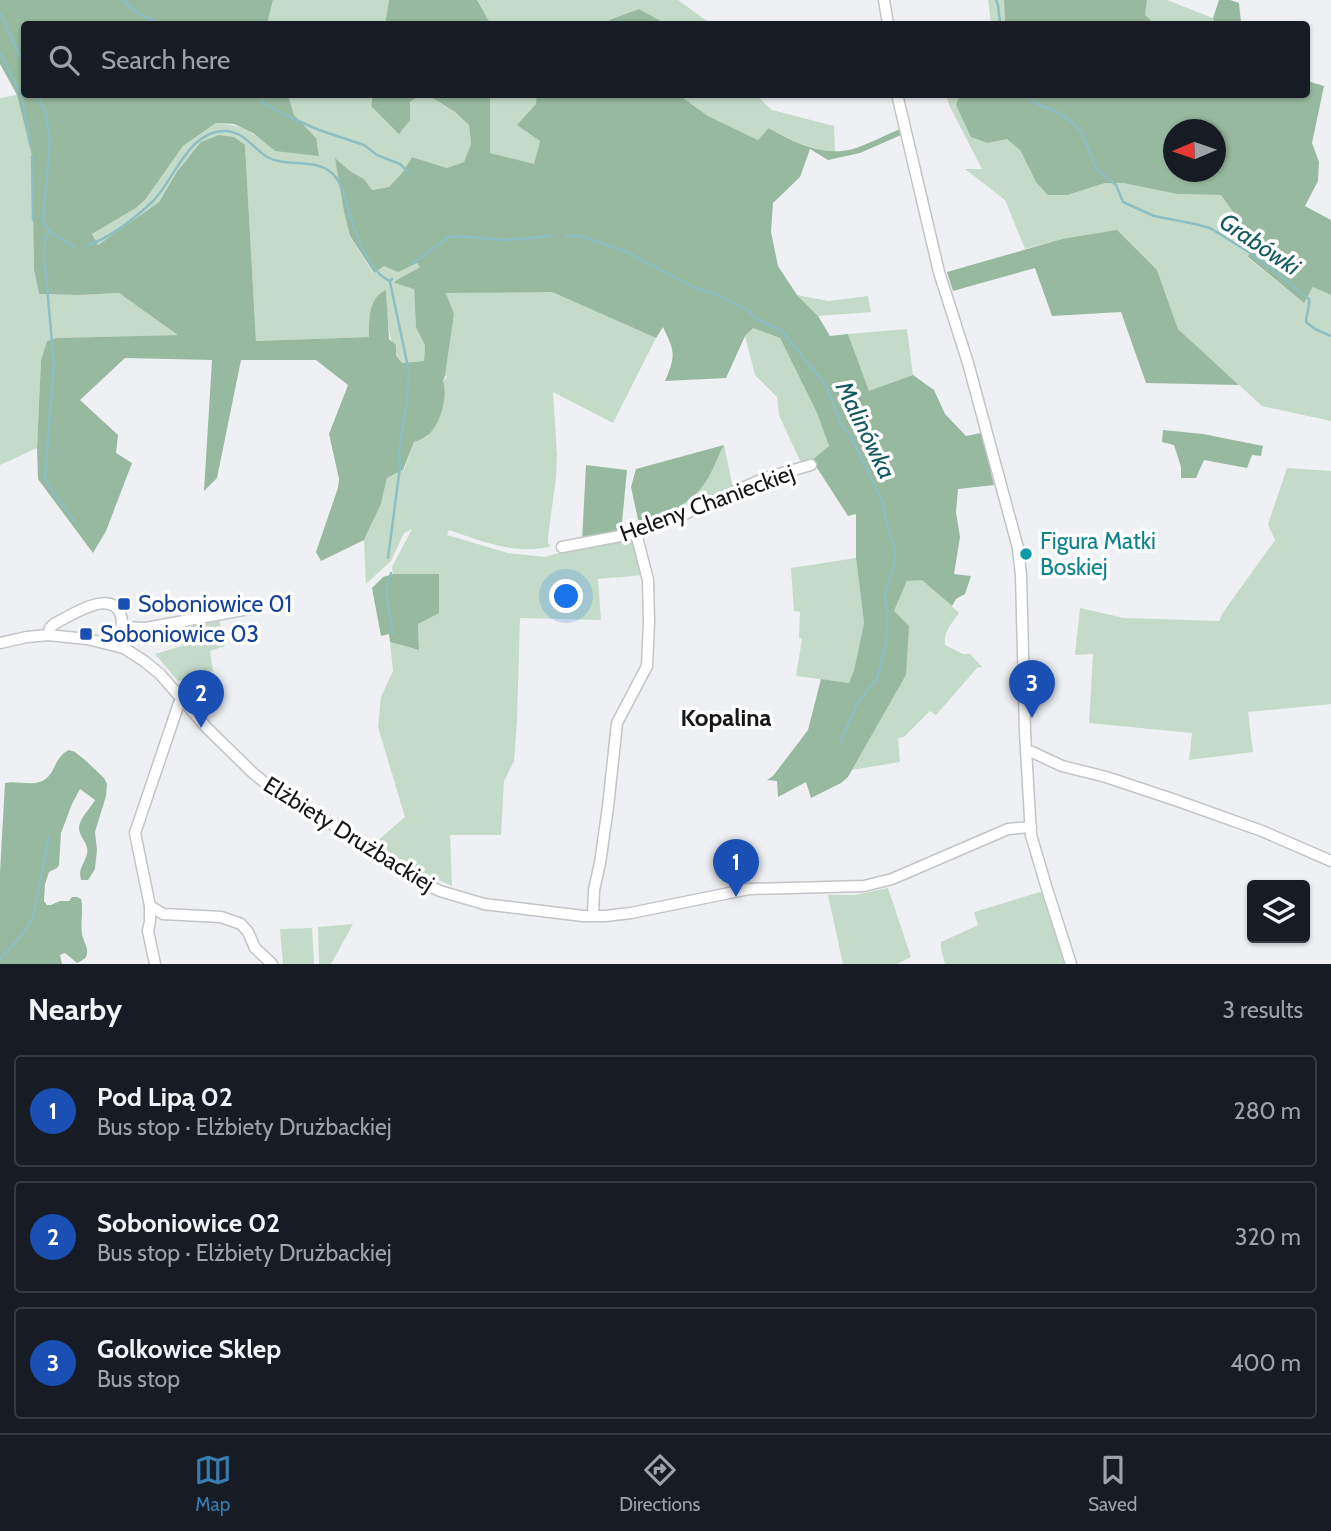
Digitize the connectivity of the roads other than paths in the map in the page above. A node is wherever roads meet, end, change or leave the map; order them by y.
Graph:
1 (884, 0) edge
2 (888, 21) edge
3 (898, 98) edge
4 (811, 465) dead end
5 (636, 533) junction
6 (562, 547) dead end
7 (259, 607) dead end
8 (122, 627) junction
9 (48, 635) junction
10 (0, 643) edge
11 (114, 645) junction
12 (183, 699) junction
13 (1026, 752) junction
14 (1031, 827) junction
15 (1331, 861) edge
16 (150, 906) junction
17 (593, 916) junction
18 (155, 964) edge
19 (272, 964) edge
20 (1071, 964) edge

1 - 2 street
3 - 13 street
4 - 5 street, Heleny Chanieckiej
5 - 6 street, Heleny Chanieckiej
5 - 17 street
7 - 8 street
8 - 9 street
8 - 11 street
9 - 10 street, Elżbiety Drużbackiej
9 - 11 street, Elżbiety Drużbackiej
11 - 12 street, Elżbiety Drużbackiej
12 - 16 street
12 - 17 street, Elżbiety Drużbackiej
13 - 14 street
13 - 15 street
14 - 17 street, Elżbiety Drużbackiej
14 - 20 street
16 - 18 street
16 - 19 street

